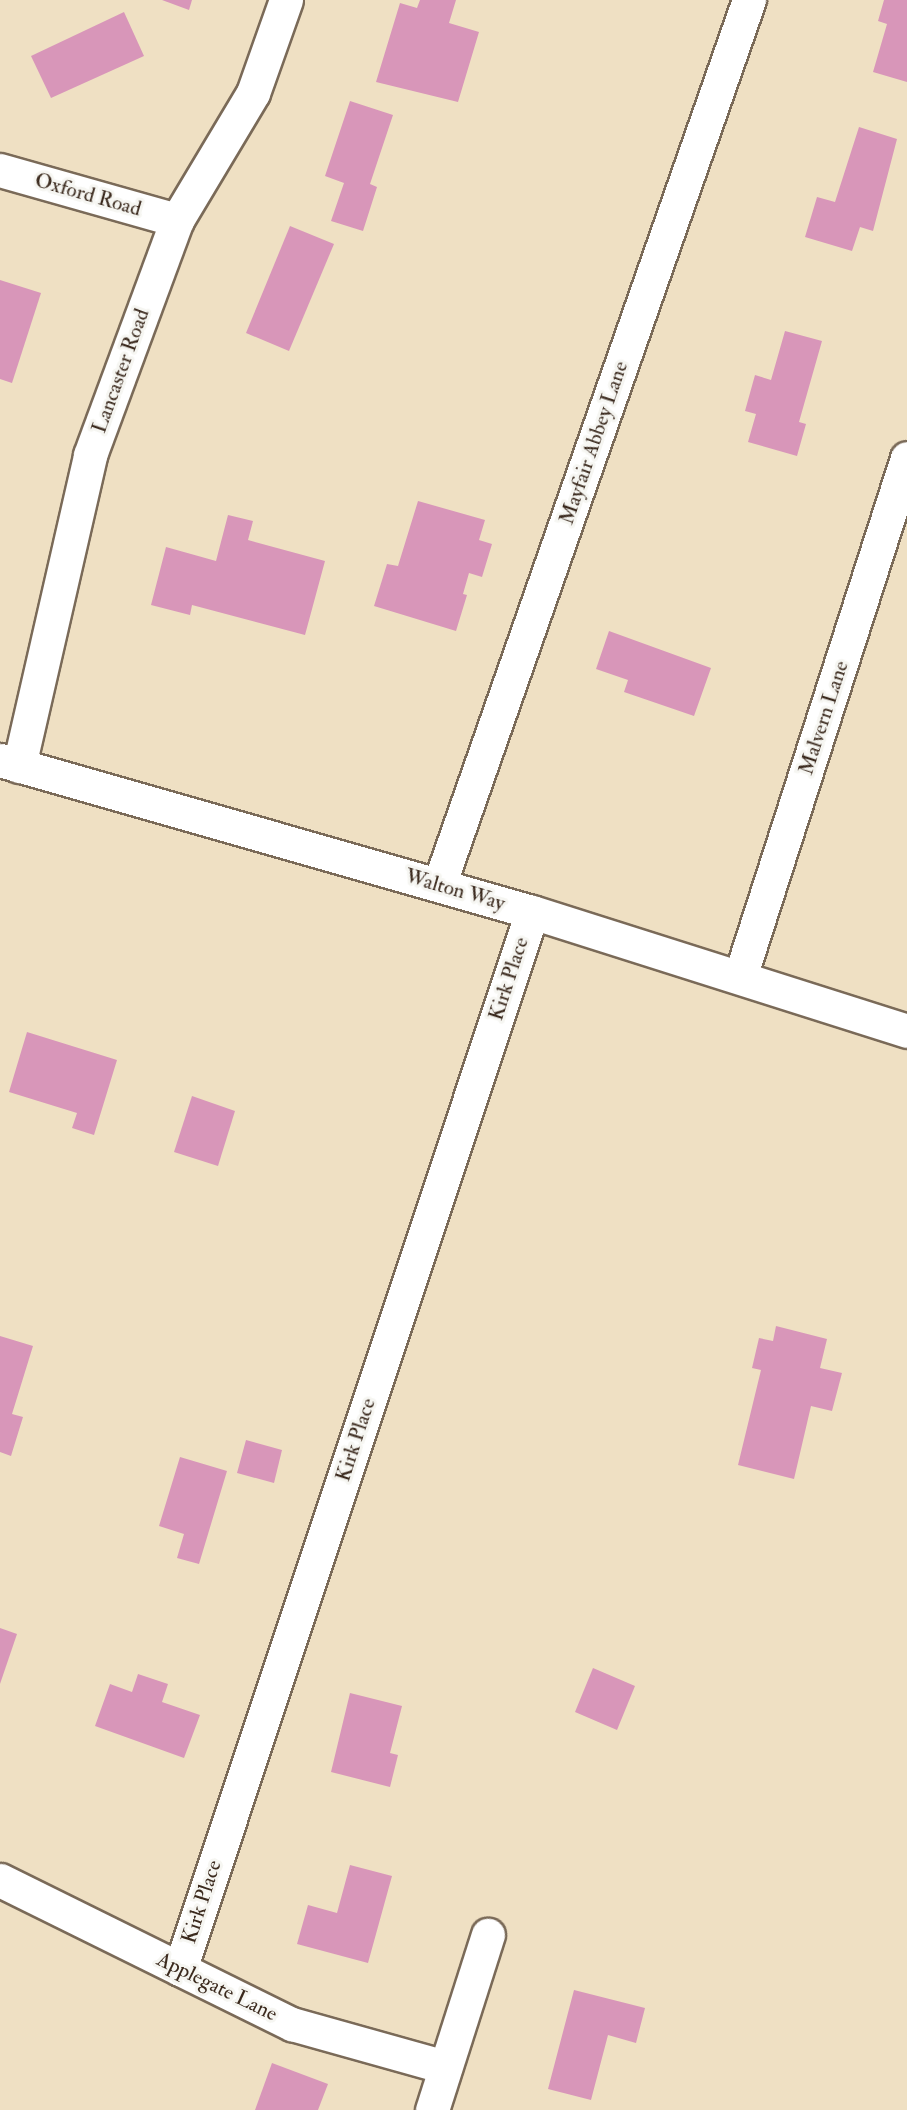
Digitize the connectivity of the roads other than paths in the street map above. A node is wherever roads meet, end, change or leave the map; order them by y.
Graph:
1 (286, 0) edge
2 (749, 0) edge
3 (0, 170) edge
4 (177, 220) junction
5 (907, 458) edge
6 (10, 763) edge
7 (439, 885) junction
8 (532, 912) junction
9 (740, 977) junction
10 (907, 1031) edge
11 (0, 1880) edge
12 (488, 1935) dead end
13 (180, 1969) junction
14 (445, 2067) junction
15 (432, 2110) edge

1 - 4 street, Lancaster Road
2 - 7 street, Mayfair Abbey Lane
3 - 4 street, Oxford Road
4 - 6 street, Lancaster Road
5 - 9 street, Malvern Lane
6 - 7 street, Walton Way
7 - 8 street, Walton Way
8 - 9 street, Walton Way
8 - 13 street, Kirk Place
9 - 10 street, Walton Way
11 - 13 street, Applegate Lane
12 - 14 street
13 - 14 street, Applegate Lane
14 - 15 street

